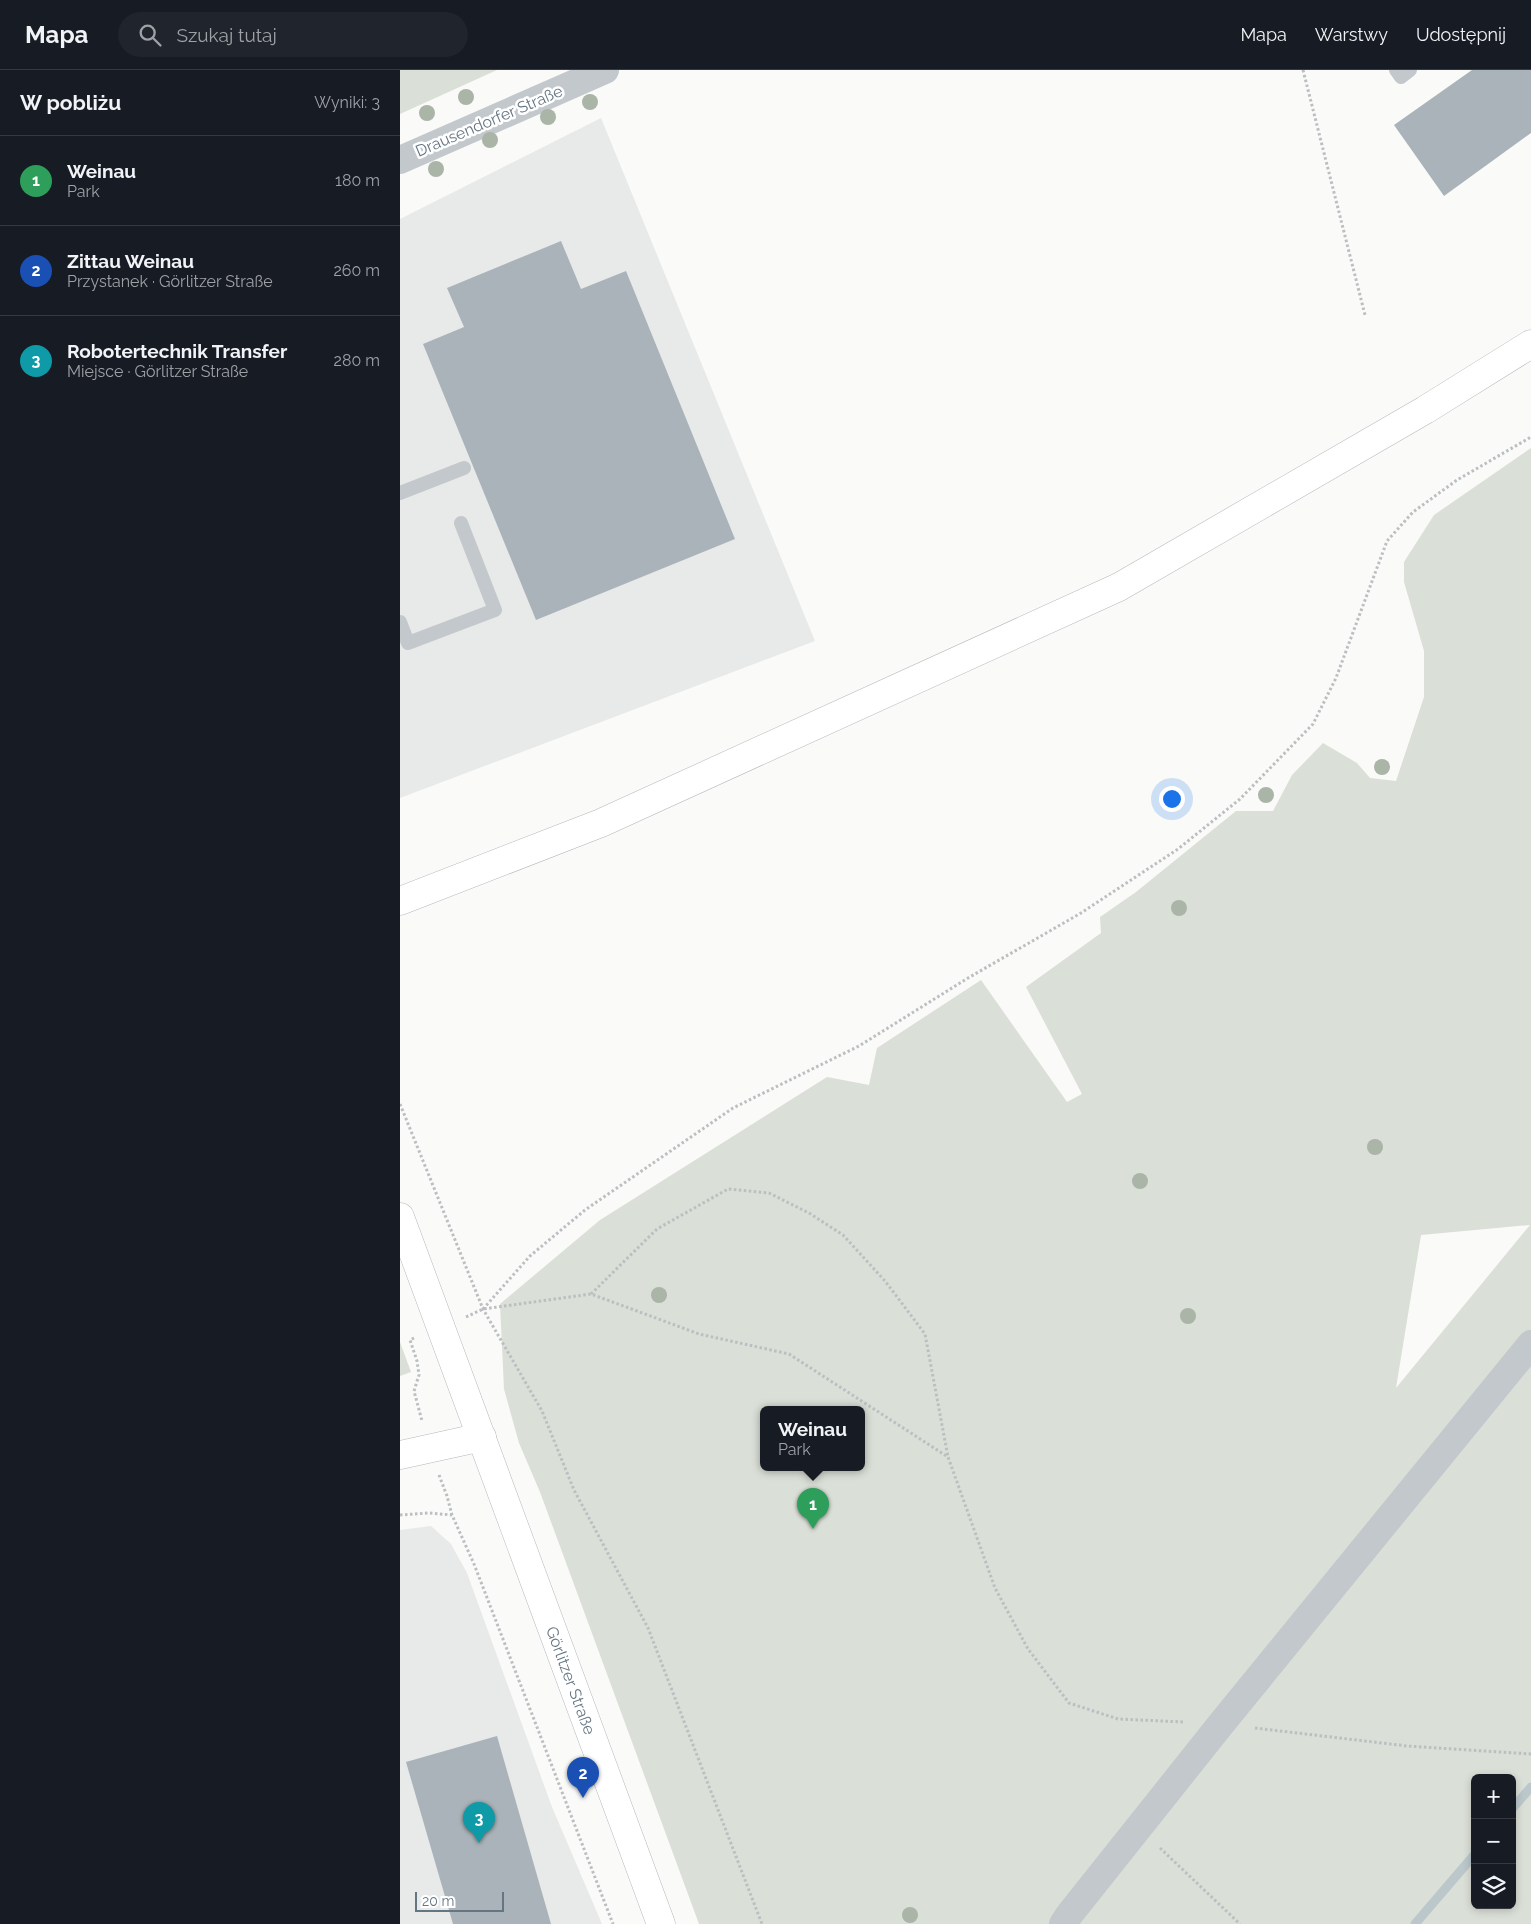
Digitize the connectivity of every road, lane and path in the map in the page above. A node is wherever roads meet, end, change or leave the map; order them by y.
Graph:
1 (605, 70) edge
2 (1303, 70) edge
3 (1396, 70) edge
4 (1410, 70) edge
5 (400, 160) edge
6 (1365, 315) dead end
7 (1531, 344) edge
8 (1531, 438) edge
9 (464, 468) dead end
10 (400, 493) edge
11 (462, 523) dead end
12 (400, 622) edge
13 (400, 901) edge
14 (400, 1104) edge
15 (400, 1217) edge
16 (591, 1294) junction
17 (483, 1310) junction
18 (1531, 1344) edge
19 (482, 1437) junction
20 (400, 1455) edge
21 (948, 1457) junction
22 (400, 1515) edge
23 (1221, 1724) junction
24 (1531, 1754) edge
25 (1138, 1827) junction
26 (613, 1924) edge
27 (661, 1924) edge
28 (762, 1924) edge
29 (1063, 1924) edge
30 (1240, 1924) edge

1 - 5 street, Drausendorfer Straße
2 - 6 path
3 - 4 lane
7 - 13 main road
8 - 17 path
9 - 10 lane
11 - 12 lane
14 - 17 path
15 - 19 main road, Görlitzer Straße
16 - 17 path
16 - 21 path
16 - 21 path
17 - 28 path
18 - 23 street
19 - 20 main road
19 - 27 main road, Görlitzer Straße
21 - 23 path
22 - 26 path
23 - 24 path
23 - 25 street
25 - 29 street
25 - 30 path

